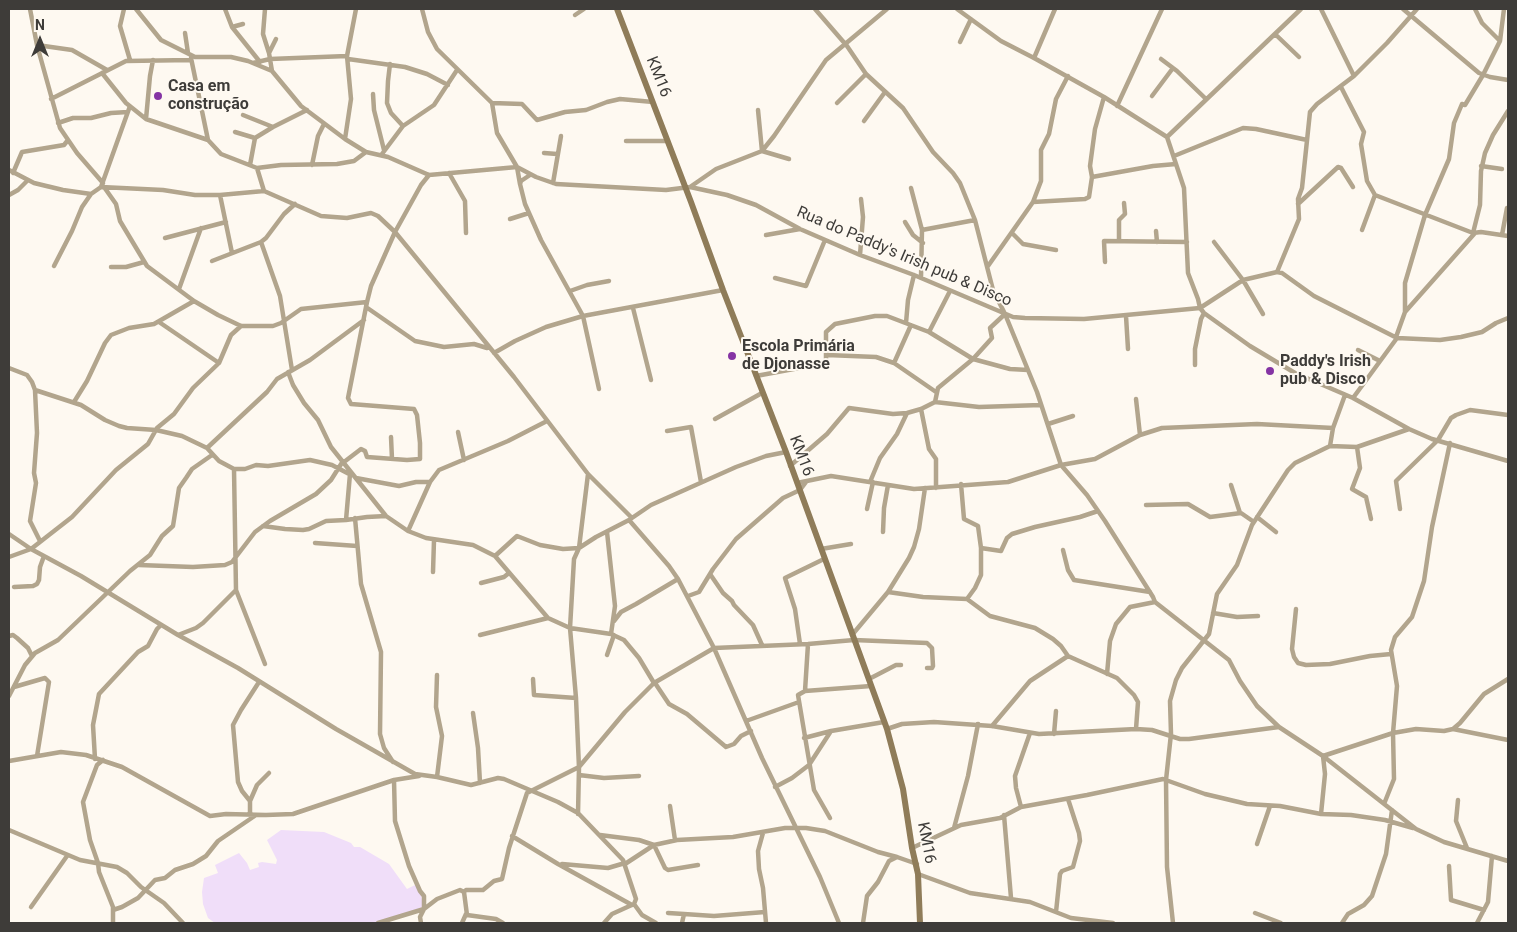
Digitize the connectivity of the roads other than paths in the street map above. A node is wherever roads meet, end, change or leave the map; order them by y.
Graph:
1 (30, 9) edge
2 (124, 9) edge
3 (136, 9) edge
4 (225, 9) edge
5 (265, 9) edge
6 (356, 9) edge
7 (422, 9) edge
8 (584, 9) edge
9 (617, 9) edge
10 (815, 9) edge
11 (887, 9) edge
12 (956, 9) edge
13 (1055, 9) edge
14 (1162, 9) edge
15 (1301, 9) edge
16 (1321, 9) edge
17 (1403, 9) edge
18 (1417, 9) edge
19 (1475, 9) edge
20 (1504, 9) edge
21 (575, 15) dead end
22 (1412, 15) junction
23 (971, 19) junction
24 (243, 24) dead end
25 (232, 27) junction
26 (185, 33) dead end
27 (1276, 34) junction
28 (276, 40) dead end
29 (1500, 41) junction
30 (960, 42) dead end
31 (844, 44) junction
32 (37, 45) junction
33 (189, 53) junction
34 (269, 56) junction
35 (348, 57) junction
36 (1299, 57) dead end
37 (1034, 58) junction
38 (1161, 59) dead end
39 (130, 60) junction
40 (153, 60) junction
41 (191, 60) junction
42 (259, 61) junction
43 (252, 63) junction
44 (390, 64) junction
45 (264, 67) junction
46 (1173, 68) junction
47 (107, 70) junction
48 (457, 70) junction
49 (272, 71) junction
50 (102, 73) junction
51 (866, 74) junction
52 (1068, 76) junction
53 (1354, 76) junction
54 (1483, 76) junction
55 (1508, 80) edge
56 (448, 85) junction
57 (1341, 87) junction
58 (885, 92) junction
59 (373, 94) dead end
60 (1152, 96) dead end
61 (1104, 97) junction
62 (51, 99) junction
63 (1206, 99) junction
64 (653, 102) junction
65 (492, 103) junction
66 (837, 103) dead end
67 (1117, 106) junction
68 (129, 109) junction
69 (307, 110) junction
70 (758, 110) dead end
71 (1508, 111) edge
72 (243, 115) dead end
73 (146, 119) junction
74 (864, 120) dead end
75 (58, 123) junction
76 (324, 124) junction
77 (272, 126) junction
78 (403, 126) junction
79 (235, 132) dead end
80 (561, 136) dead end
81 (1167, 137) junction
82 (255, 138) junction
83 (345, 139) junction
84 (68, 140) junction
85 (208, 140) junction
86 (1307, 140) junction
87 (626, 141) dead end
88 (668, 141) junction
89 (762, 150) junction
90 (366, 152) junction
91 (383, 152) junction
92 (544, 154) dead end
93 (557, 154) junction
94 (1174, 156) junction
95 (789, 159) dead end
96 (1176, 164) junction
97 (250, 165) junction
98 (312, 165) junction
99 (1481, 166) junction
100 (517, 167) junction
101 (257, 168) junction
102 (1502, 169) dead end
103 (11, 171) edge
104 (449, 174) junction
105 (429, 175) junction
106 (530, 175) junction
107 (1092, 177) junction
108 (27, 181) junction
109 (520, 184) junction
110 (553, 184) junction
111 (103, 185) junction
112 (690, 188) junction
113 (911, 188) dead end
114 (1353, 188) dead end
115 (264, 191) junction
116 (92, 194) junction
117 (9, 195) edge
118 (220, 195) junction
119 (1375, 195) junction
120 (861, 199) dead end
121 (1033, 202) junction
122 (1124, 203) dead end
123 (295, 204) junction
124 (1298, 204) junction
125 (1507, 208) dead end
126 (529, 213) junction
127 (1426, 215) junction
128 (510, 219) dead end
129 (975, 220) junction
130 (226, 222) junction
131 (905, 222) dead end
132 (201, 228) junction
133 (800, 229) junction
134 (922, 230) junction
135 (1362, 230) dead end
136 (1156, 231) dead end
137 (395, 232) junction
138 (466, 233) dead end
139 (1012, 233) junction
140 (1474, 233) junction
141 (766, 235) dead end
142 (1502, 235) junction
143 (1508, 236) edge
144 (165, 238) dead end
145 (825, 240) junction
146 (1119, 241) junction
147 (261, 242) junction
148 (1157, 242) junction
149 (1187, 242) junction
150 (1214, 242) dead end
151 (923, 243) junction
152 (1056, 250) dead end
153 (232, 253) junction
154 (860, 256) junction
155 (212, 261) dead end
156 (144, 262) junction
157 (1106, 262) dead end
158 (54, 266) dead end
159 (988, 266) junction
160 (111, 267) dead end
161 (1277, 272) junction
162 (914, 275) junction
163 (775, 278) dead end
164 (921, 278) junction
165 (1243, 280) junction
166 (609, 281) dead end
167 (179, 289) junction
168 (723, 290) junction
169 (570, 291) junction
170 (950, 291) junction
171 (194, 300) junction
172 (366, 304) junction
173 (633, 308) junction
174 (1200, 308) junction
175 (1405, 312) junction
176 (1204, 313) junction
177 (1005, 314) junction
178 (1263, 314) dead end
179 (583, 316) junction
180 (1126, 316) junction
181 (1508, 318) edge
182 (364, 320) junction
183 (160, 322) junction
184 (284, 322) junction
185 (908, 324) junction
186 (241, 326) junction
187 (929, 332) junction
188 (1397, 338) junction
189 (488, 348) junction
190 (1128, 349) dead end
191 (1358, 350) dead end
192 (494, 354) junction
193 (827, 355) junction
194 (972, 359) junction
195 (1380, 361) junction
196 (219, 363) junction
197 (894, 363) junction
198 (1195, 365) dead end
199 (9, 368) edge
200 (1028, 370) junction
201 (290, 371) junction
202 (756, 376) junction
203 (651, 380) dead end
204 (599, 389) dead end
205 (35, 390) junction
206 (936, 392) junction
207 (762, 393) junction
208 (1345, 395) junction
209 (78, 397) junction
210 (1353, 398) junction
211 (1136, 399) dead end
212 (74, 402) junction
213 (935, 402) junction
214 (81, 405) junction
215 (1041, 406) junction
216 (922, 409) junction
217 (907, 413) junction
218 (1508, 415) edge
219 (1073, 416) dead end
220 (715, 419) dead end
221 (546, 421) junction
222 (1048, 424) junction
223 (1334, 428) junction
224 (1409, 429) junction
225 (156, 430) junction
226 (667, 431) dead end
227 (458, 432) dead end
228 (1140, 435) junction
229 (391, 437) dead end
230 (1438, 440) junction
231 (1450, 443) junction
232 (1330, 446) junction
233 (1357, 447) junction
234 (207, 448) junction
235 (786, 452) junction
236 (212, 455) junction
237 (392, 459) junction
238 (464, 460) junction
239 (343, 461) junction
240 (1508, 461) edge
241 (1061, 465) junction
242 (790, 466) junction
243 (338, 468) junction
244 (234, 469) junction
245 (588, 474) junction
246 (353, 476) junction
247 (430, 482) junction
248 (701, 482) junction
249 (872, 482) junction
250 (960, 484) junction
251 (888, 485) junction
252 (1231, 485) dead end
253 (798, 486) junction
254 (925, 488) junction
255 (936, 488) junction
256 (1146, 506) dead end
257 (867, 509) dead end
258 (1400, 509) dead end
259 (1098, 511) junction
260 (1240, 513) junction
261 (386, 516) junction
262 (355, 518) junction
263 (630, 519) junction
264 (1371, 519) dead end
265 (346, 520) junction
266 (1255, 520) junction
267 (263, 526) junction
268 (408, 531) junction
269 (608, 532) junction
270 (883, 532) dead end
271 (1276, 532) dead end
272 (9, 534) edge
273 (434, 540) junction
274 (40, 541) junction
275 (315, 543) dead end
276 (851, 544) dead end
277 (357, 546) junction
278 (579, 548) junction
279 (982, 548) junction
280 (31, 549) junction
281 (821, 549) junction
282 (1063, 550) dead end
283 (44, 556) junction
284 (495, 556) junction
285 (9, 557) edge
286 (235, 559) junction
287 (824, 559) junction
288 (138, 565) junction
289 (433, 572) dead end
290 (509, 573) junction
291 (710, 574) junction
292 (678, 579) junction
293 (482, 583) dead end
294 (14, 587) dead end
295 (236, 590) junction
296 (108, 592) junction
297 (888, 592) junction
298 (1150, 592) junction
299 (688, 596) junction
300 (967, 599) junction
301 (1155, 602) junction
302 (1296, 609) dead end
303 (1213, 613) junction
304 (1258, 616) dead end
305 (548, 618) junction
306 (614, 621) junction
307 (161, 625) junction
308 (570, 628) junction
309 (178, 635) junction
310 (480, 635) dead end
311 (612, 635) junction
312 (9, 636) edge
313 (853, 638) junction
314 (1202, 640) junction
315 (800, 644) junction
316 (808, 644) junction
317 (762, 645) junction
318 (28, 648) junction
319 (714, 648) junction
320 (42, 650) junction
321 (1391, 654) junction
322 (607, 655) dead end
323 (32, 656) junction
324 (1068, 656) junction
325 (265, 664) dead end
326 (901, 665) dead end
327 (927, 668) dead end
328 (1107, 674) junction
329 (437, 675) dead end
330 (533, 679) dead end
331 (1508, 679) edge
332 (259, 682) junction
333 (870, 682) junction
334 (655, 683) junction
335 (14, 687) junction
336 (805, 691) junction
337 (9, 696) edge
338 (576, 698) junction
339 (799, 702) junction
340 (1056, 711) dead end
341 (473, 714) dead end
342 (746, 721) junction
343 (884, 722) junction
344 (978, 724) junction
345 (992, 726) junction
346 (1279, 727) junction
347 (886, 729) junction
348 (1136, 729) junction
349 (1453, 729) junction
350 (831, 730) junction
351 (750, 731) junction
352 (1030, 733) junction
353 (1393, 733) junction
354 (1054, 734) junction
355 (1171, 734) junction
356 (804, 738) junction
357 (1508, 740) edge
358 (37, 756) junction
359 (1323, 756) junction
360 (95, 758) junction
361 (103, 760) junction
362 (9, 761) edge
363 (394, 763) junction
364 (97, 765) junction
365 (809, 765) junction
366 (579, 768) junction
367 (269, 773) dead end
368 (579, 775) junction
369 (420, 776) junction
370 (639, 776) dead end
371 (437, 777) junction
372 (394, 780) junction
373 (1166, 780) junction
374 (480, 783) junction
375 (775, 787) junction
376 (531, 790) junction
377 (1068, 799) junction
378 (1458, 800) dead end
379 (250, 801) junction
380 (1384, 804) junction
381 (670, 806) dead end
382 (1270, 806) junction
383 (1022, 807) junction
384 (1392, 810) junction
385 (578, 813) junction
386 (250, 814) junction
387 (1321, 814) junction
388 (256, 815) junction
389 (1004, 815) junction
390 (830, 818) dead end
391 (1390, 821) junction
392 (796, 828) junction
393 (954, 828) junction
394 (1416, 829) junction
395 (9, 830) edge
396 (763, 832) junction
397 (600, 835) junction
398 (512, 836) junction
399 (675, 840) junction
400 (1257, 844) dead end
401 (654, 845) junction
402 (912, 848) junction
403 (1467, 848) junction
404 (886, 854) junction
405 (67, 856) junction
406 (1492, 856) junction
407 (896, 857) junction
408 (889, 861) junction
409 (1508, 861) edge
410 (98, 863) junction
411 (558, 864) junction
412 (625, 864) junction
413 (916, 864) junction
414 (698, 865) dead end
415 (1449, 866) dead end
416 (918, 874) junction
417 (145, 891) junction
418 (464, 892) junction
419 (424, 896) junction
420 (1011, 898) junction
421 (437, 899) junction
422 (633, 905) junction
423 (31, 907) dead end
424 (424, 909) junction
425 (113, 910) junction
426 (1484, 910) junction
427 (765, 912) junction
428 (1056, 912) junction
429 (668, 913) dead end
430 (1256, 913) dead end
431 (466, 914) junction
432 (684, 914) junction
433 (113, 923) edge
434 (183, 923) edge
435 (378, 923) edge
436 (421, 923) edge
437 (462, 923) edge
438 (503, 923) edge
439 (604, 923) edge
440 (656, 923) edge
441 (682, 923) edge
442 (766, 923) edge
443 (839, 923) edge
444 (863, 923) edge
445 (920, 923) edge
446 (1113, 923) edge
447 (1173, 923) edge
448 (1281, 923) edge
449 (1342, 923) edge
450 (1477, 923) edge

1 - 32 street
2 - 39 street
3 - 33 street
4 - 25 street
5 - 34 street
6 - 35 street
7 - 48 street
8 - 21 street
9 - 64 street, KM16
10 - 31 street
11 - 31 street
12 - 23 street
13 - 37 street
14 - 67 street
15 - 27 street
16 - 53 street
17 - 22 street
18 - 22 street
19 - 29 street
20 - 29 street
22 - 53 street
22 - 54 street
23 - 30 street
23 - 37 street
24 - 25 street
25 - 42 street
26 - 33 street
27 - 36 street
27 - 63 street
28 - 34 street
29 - 54 street
31 - 51 street
31 - 89 street
32 - 47 street
32 - 62 street
33 - 41 street
33 - 43 street
34 - 35 street
34 - 42 street
34 - 49 street
35 - 44 street
35 - 83 street
37 - 52 street
38 - 46 street
39 - 40 street
39 - 47 street
40 - 41 street
40 - 73 street
41 - 85 street
42 - 43 street
42 - 45 street
43 - 45 street
44 - 56 street
44 - 78 street
45 - 49 street
46 - 60 street
46 - 63 street
47 - 50 street
48 - 56 street
48 - 65 street
49 - 69 street
50 - 62 street
50 - 68 street
51 - 58 street
51 - 66 street
52 - 61 street
52 - 121 street
53 - 57 street
54 - 55 street
54 - 127 street
56 - 78 street
57 - 86 street
57 - 119 street
58 - 74 street
58 - 129 street
59 - 91 street
61 - 67 street
61 - 107 street
62 - 75 street
63 - 81 street
64 - 65 street
64 - 88 street, KM16
65 - 100 street
67 - 81 street
68 - 73 street
68 - 75 street
68 - 111 street
69 - 76 street
69 - 77 street
70 - 89 street
71 - 99 street
72 - 77 street
73 - 85 street
75 - 84 street
76 - 83 street
76 - 98 street
77 - 82 street
78 - 91 street
79 - 82 street
80 - 93 street
81 - 94 street
82 - 97 street
83 - 90 street
84 - 103 street
84 - 111 street
85 - 97 street
86 - 94 street
86 - 124 street
87 - 88 street
88 - 112 street, KM16
89 - 95 street
89 - 112 street
90 - 91 street
90 - 98 street
91 - 105 street
92 - 93 street
93 - 110 street
94 - 96 street
96 - 107 street
96 - 149 street
97 - 101 street
98 - 101 street
99 - 102 street
99 - 140 street
100 - 104 street
100 - 106 street, Rua do Paddy's Irish pub & Disco
100 - 109 street
101 - 115 street
103 - 108 street
104 - 105 street
104 - 138 street
105 - 137 street
106 - 109 street
106 - 110 street, Rua do Paddy's Irish pub & Disco
107 - 121 street
108 - 116 street
108 - 117 street
109 - 126 street
110 - 112 street, Rua do Paddy's Irish pub & Disco
111 - 116 street
111 - 118 street
111 - 156 street
112 - 133 street, Rua do Paddy's Irish pub & Disco
112 - 168 street, KM16
113 - 134 street
114 - 124 street
115 - 118 street
115 - 123 street
116 - 158 street
118 - 130 street
119 - 127 street
119 - 135 street
120 - 154 street
121 - 139 street
122 - 146 street
123 - 137 street
123 - 147 street
124 - 161 street
125 - 142 street
126 - 128 street
126 - 169 street
127 - 140 street
127 - 175 street
129 - 134 street
129 - 159 street
130 - 132 street
130 - 153 street
131 - 151 street
132 - 144 street
132 - 167 street
133 - 141 street
133 - 145 street, Rua do Paddy's Irish pub & Disco
134 - 151 street
136 - 148 street
137 - 172 street
137 - 189 street
139 - 152 street
139 - 159 street
140 - 142 street
140 - 175 street
142 - 143 street
145 - 154 street, Rua do Paddy's Irish pub & Disco
145 - 163 street
146 - 148 street
146 - 157 street
147 - 153 street
147 - 184 street
148 - 149 street
149 - 174 street
150 - 165 street
151 - 164 street
153 - 155 street
154 - 162 street, Rua do Paddy's Irish pub & Disco
156 - 160 street
156 - 167 street
159 - 177 street
161 - 165 street
161 - 188 street
162 - 164 street, Rua do Paddy's Irish pub & Disco
162 - 185 street
164 - 170 street, Rua do Paddy's Irish pub & Disco
165 - 174 street
165 - 178 street
166 - 169 street
167 - 171 street
168 - 173 street
168 - 202 street, KM16
169 - 179 street
170 - 177 street, Rua do Paddy's Irish pub & Disco
170 - 187 street
171 - 183 street
171 - 186 street
172 - 182 street
172 - 184 street
172 - 189 street
173 - 179 street
173 - 203 street
174 - 176 street
174 - 180 street, Rua do Paddy's Irish pub & Disco
175 - 188 street
176 - 198 street
176 - 208 street
177 - 180 street, Rua do Paddy's Irish pub & Disco
177 - 194 street
177 - 200 street
179 - 192 street
179 - 204 street
180 - 190 street
181 - 188 street
182 - 201 street
182 - 237 street
183 - 196 street
183 - 209 street
184 - 186 street
184 - 201 street
185 - 187 street
185 - 193 street
185 - 197 street
186 - 196 street
187 - 194 street
188 - 195 street
189 - 192 street
191 - 195 street
192 - 221 street
193 - 197 street
193 - 202 street
194 - 200 street
194 - 206 street
195 - 210 street
196 - 225 street
197 - 206 street
199 - 205 street
200 - 215 street
201 - 234 street
201 - 239 street
202 - 207 street, KM16
205 - 212 street
205 - 274 street
206 - 213 street
207 - 220 street
207 - 235 street, KM16
208 - 210 street
208 - 223 street
209 - 212 street
209 - 214 street
210 - 224 street
211 - 228 street
212 - 214 street
213 - 215 street
213 - 216 street
214 - 225 street
215 - 222 street
216 - 217 street
216 - 255 street
217 - 242 street
217 - 249 street
218 - 230 street
219 - 222 street
221 - 238 street
221 - 245 street
222 - 241 street
223 - 228 street
223 - 232 street
224 - 230 street
224 - 233 street
225 - 234 street
225 - 274 street
226 - 248 street
227 - 238 street
228 - 241 street
229 - 237 street
230 - 231 street
230 - 258 street
231 - 240 street
231 - 321 street
232 - 233 street
232 - 266 street
233 - 264 street
234 - 236 street
235 - 242 street, KM16
235 - 248 street
236 - 244 street
236 - 288 street
237 - 239 street
238 - 247 street
239 - 243 street
239 - 246 street
241 - 250 street
241 - 259 street
242 - 253 street, KM16
243 - 244 street
243 - 246 street
243 - 267 street
244 - 286 street
245 - 263 street
245 - 278 street
246 - 247 street
246 - 261 street
246 - 265 street
247 - 268 street
248 - 263 street
249 - 251 street
249 - 253 street
249 - 257 street
250 - 255 street
250 - 279 street
251 - 254 street
251 - 270 street
252 - 260 street
253 - 281 street, KM16
253 - 291 street
254 - 255 street
254 - 297 street
256 - 260 street
259 - 279 street
259 - 298 street
260 - 266 street
261 - 262 street
261 - 268 street
262 - 265 street
262 - 277 street
263 - 269 street
263 - 292 street
265 - 267 street
266 - 271 street
266 - 303 street
267 - 286 street
268 - 273 street
269 - 278 street
269 - 306 street
272 - 280 street
273 - 284 street
273 - 289 street
274 - 280 street
275 - 277 street
276 - 281 street
277 - 363 street
278 - 284 street
278 - 308 street
279 - 300 street
280 - 283 street
280 - 285 street
281 - 287 street, KM16
282 - 298 street
283 - 294 street
283 - 296 street
284 - 290 street
286 - 288 street
286 - 295 street
287 - 313 street, KM16
287 - 315 street
288 - 296 street
290 - 293 street
290 - 305 street
291 - 299 street
291 - 317 street
292 - 299 street
292 - 306 street
295 - 309 street
295 - 325 street
296 - 307 street
296 - 320 street
297 - 300 street
297 - 313 street
298 - 301 street
299 - 319 street
300 - 324 street
301 - 314 street
301 - 328 street
302 - 321 street
303 - 304 street
303 - 314 street
305 - 308 street
305 - 310 street
306 - 311 street
307 - 309 street
307 - 360 street
308 - 311 street
308 - 338 street
309 - 332 street
311 - 322 street
311 - 334 street
312 - 318 street
313 - 316 street
313 - 327 street
313 - 333 street, KM16
314 - 346 street
314 - 355 street
315 - 316 street
315 - 317 street
316 - 336 street
317 - 319 street
318 - 320 street
318 - 323 street
319 - 334 street
319 - 342 street
320 - 323 street
321 - 353 street
323 - 335 street
324 - 328 street
324 - 345 street
326 - 333 street
328 - 348 street
329 - 371 street
330 - 338 street
331 - 349 street
332 - 363 street
332 - 379 street
333 - 336 street
333 - 343 street, KM16
334 - 351 street
334 - 366 street
335 - 337 street
335 - 358 street
336 - 339 street
338 - 366 street
339 - 342 street
339 - 356 street
340 - 354 street
341 - 374 street
342 - 351 street
343 - 347 street, KM16
343 - 350 street
344 - 345 street
344 - 347 street
344 - 393 street
345 - 352 street
346 - 355 street
346 - 359 street
347 - 402 street, KM16
348 - 354 street
348 - 355 street
349 - 353 street
349 - 357 street
350 - 356 street
350 - 365 street
351 - 375 street
352 - 354 street
352 - 383 street
353 - 359 street
353 - 380 street
355 - 373 street
356 - 365 street
358 - 360 street
358 - 362 street
359 - 380 street
359 - 387 street
360 - 361 street
360 - 364 street
361 - 364 street
361 - 386 street
363 - 369 street
364 - 410 street
365 - 375 street
365 - 390 street
366 - 368 street
366 - 376 street
366 - 385 street
367 - 379 street
368 - 370 street
368 - 385 street
369 - 371 street
369 - 372 street
371 - 374 street
372 - 388 street
372 - 419 street
373 - 377 street
373 - 382 street
373 - 447 street
374 - 376 street
375 - 392 street
376 - 385 street
376 - 398 street
377 - 383 street
377 - 428 street
378 - 403 street
379 - 386 street
380 - 384 street
381 - 399 street
382 - 387 street
382 - 400 street
383 - 389 street
384 - 391 street
384 - 394 street
385 - 397 street
386 - 388 street
387 - 391 street
388 - 417 street
389 - 393 street
389 - 420 street
391 - 394 street
391 - 449 street
392 - 396 street
392 - 404 street
392 - 443 street
393 - 402 street
394 - 403 street
395 - 405 street
396 - 399 street
396 - 427 street
397 - 401 street
397 - 412 street
398 - 411 street
398 - 418 street
399 - 401 street
401 - 412 street
401 - 414 street
402 - 413 street, KM16
403 - 406 street
404 - 407 street
404 - 408 street
405 - 410 street
405 - 423 street
406 - 409 street
406 - 426 street
407 - 408 street
407 - 413 street
408 - 444 street
410 - 417 street
410 - 425 street
411 - 412 street
411 - 422 street
412 - 422 street
413 - 416 street, KM16
415 - 426 street
416 - 420 street
416 - 445 street, KM16
417 - 425 street
417 - 434 street
418 - 421 street
418 - 431 street
419 - 421 street
419 - 424 street
420 - 428 street
421 - 424 street
422 - 439 street
422 - 440 street
424 - 435 street
424 - 436 street
425 - 433 street
426 - 450 street
427 - 432 street
427 - 442 street
428 - 446 street
429 - 432 street
430 - 448 street
431 - 437 street
431 - 438 street
432 - 441 street

